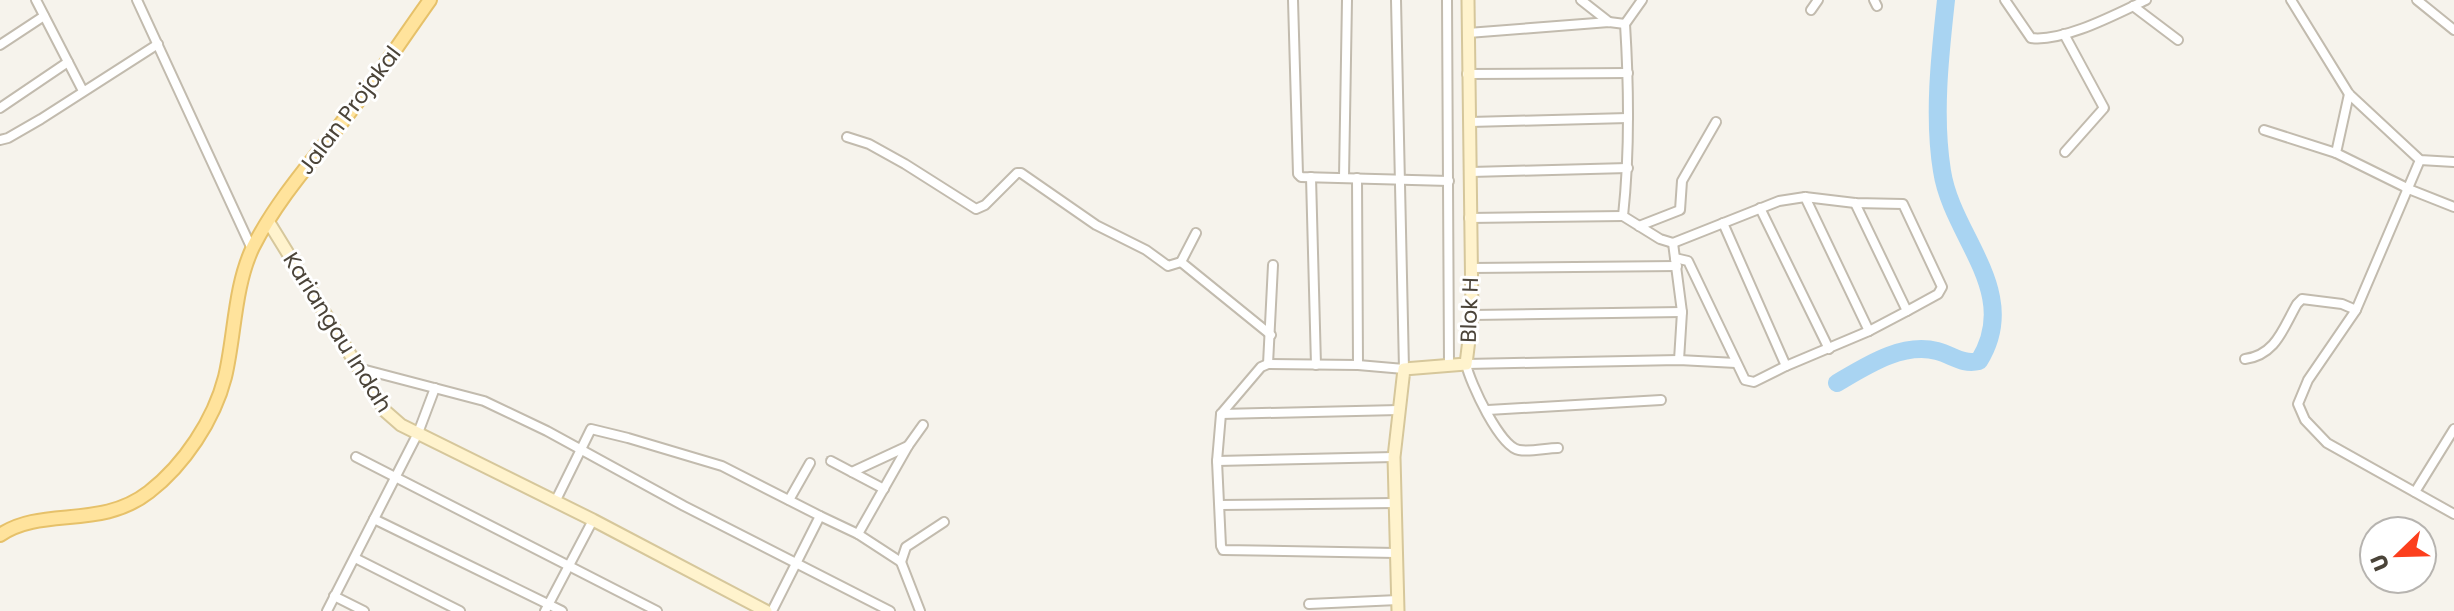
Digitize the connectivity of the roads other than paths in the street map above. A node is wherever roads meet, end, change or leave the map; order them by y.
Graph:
1 (36, 0) edge
2 (137, 0) edge
3 (430, 0) edge
4 (1293, 0) edge
5 (1347, 0) edge
6 (1396, 0) edge
7 (1447, 0) edge
8 (1468, 0) edge
9 (1581, 0) edge
10 (1642, 0) edge
11 (1818, 0) edge
12 (2005, 0) edge
13 (2146, 0) edge
14 (2291, 0) edge
15 (2417, 0) edge
16 (2133, 6) junction
17 (1811, 10) dead end
18 (44, 16) junction
19 (1609, 22) junction
20 (1625, 24) junction
21 (2454, 30) edge
22 (1468, 33) junction
23 (2064, 34) junction
24 (2178, 40) dead end
25 (158, 44) junction
26 (0, 45) edge
27 (68, 62) junction
28 (1628, 73) junction
29 (1467, 74) junction
30 (83, 91) junction
31 (2349, 94) junction
32 (0, 108) edge
33 (1628, 118) junction
34 (1470, 122) junction
35 (1716, 122) dead end
36 (2264, 130) dead end
37 (847, 137) dead end
38 (0, 140) edge
39 (2065, 152) dead end
40 (2336, 153) junction
41 (2420, 160) junction
42 (2454, 162) edge
43 (1628, 168) junction
44 (1471, 172) junction
45 (1311, 177) junction
46 (1344, 177) junction
47 (1357, 178) junction
48 (1401, 180) junction
49 (1449, 181) junction
50 (2407, 188) junction
51 (1805, 197) junction
52 (1855, 203) junction
53 (2454, 207) edge
54 (1760, 208) junction
55 (1623, 216) junction
56 (1469, 218) junction
57 (268, 221) junction
58 (1723, 223) junction
59 (1639, 226) junction
60 (1196, 233) dead end
61 (1673, 243) junction
62 (252, 249) junction
63 (1181, 262) junction
64 (1676, 262) junction
65 (1273, 265) dead end
66 (1471, 268) junction
67 (2356, 310) junction
68 (1907, 311) junction
69 (1682, 312) junction
70 (1472, 315) junction
71 (1869, 331) junction
72 (1271, 335) junction
73 (1829, 349) junction
74 (2245, 359) dead end
75 (1679, 360) junction
76 (1736, 363) junction
77 (1268, 364) junction
78 (1466, 364) junction
79 (1316, 365) junction
80 (1358, 365) junction
81 (1449, 365) junction
82 (1786, 366) junction
83 (357, 368) junction
84 (1404, 369) junction
85 (435, 388) junction
86 (1661, 400) dead end
87 (1399, 410) junction
88 (1488, 410) junction
89 (1221, 414) junction
90 (923, 425) dead end
91 (2454, 429) edge
92 (418, 433) junction
93 (908, 446) junction
94 (1558, 448) dead end
95 (581, 451) junction
96 (356, 457) dead end
97 (1394, 457) junction
98 (831, 461) dead end
99 (1217, 461) junction
100 (810, 463) dead end
101 (852, 472) junction
102 (396, 476) junction
103 (884, 489) junction
104 (2415, 492) junction
105 (789, 500) junction
106 (555, 502) junction
107 (1395, 503) junction
108 (1220, 505) junction
109 (2454, 514) edge
110 (820, 516) junction
111 (374, 519) junction
112 (593, 520) junction
113 (944, 522) dead end
114 (858, 534) junction
115 (0, 535) edge
116 (1396, 553) junction
117 (355, 558) junction
118 (901, 562) junction
119 (798, 564) junction
120 (568, 567) junction
121 (334, 596) junction
122 (1309, 604) dead end
123 (1398, 605) edge
124 (547, 608) edge
125 (327, 611) edge
126 (364, 611) edge
127 (460, 611) edge
128 (562, 611) edge
129 (657, 611) edge
130 (766, 611) edge
131 (772, 611) edge
132 (890, 611) edge
133 (920, 611) edge

1 - 18 street
2 - 25 street
3 - 57 main road, Jalan Projakal
4 - 45 street
5 - 46 street
6 - 48 street
7 - 49 street
8 - 22 street, Blok H
9 - 19 street
10 - 20 street
11 - 17 street
12 - 23 street
13 - 16 street
14 - 31 street
15 - 21 street
16 - 23 street
16 - 24 street
18 - 26 street
18 - 27 street
19 - 20 street
19 - 22 street
20 - 28 street
22 - 29 street, Blok H
23 - 39 street
25 - 30 street
25 - 62 street
27 - 30 street
27 - 32 street
28 - 29 street
28 - 33 street
29 - 34 street, Blok H
30 - 38 street
31 - 40 street
31 - 41 street
33 - 34 street
33 - 43 street
34 - 44 street, Blok H
35 - 59 street
36 - 40 street
37 - 63 street
40 - 50 street
41 - 42 street
41 - 50 street
43 - 44 street
43 - 55 street
44 - 56 street, Blok H
45 - 46 street
45 - 79 street
46 - 47 street
47 - 48 street
47 - 80 street
48 - 49 street
48 - 84 street
49 - 81 street
50 - 53 street
50 - 67 street
51 - 52 street
51 - 54 street
51 - 71 street
52 - 68 street
52 - 68 street
54 - 58 street
54 - 73 street
55 - 56 street
55 - 59 street
56 - 66 street, Blok H
57 - 62 main road, Jalan Projakal
57 - 83 street, Kariangau Indah
58 - 61 street
58 - 82 street
59 - 61 street
60 - 63 street
61 - 64 street
62 - 115 main road, Jalan Projakal
63 - 72 street
64 - 66 street
64 - 69 street
64 - 76 street
65 - 72 street
66 - 70 street, Blok H
67 - 74 street
67 - 104 street
68 - 71 street
69 - 70 street
69 - 75 street
70 - 78 street, Blok H
71 - 73 street
72 - 77 street
73 - 82 street
75 - 76 street
75 - 78 street
76 - 82 street
77 - 79 street
77 - 89 street
78 - 81 street, Blok H
78 - 88 street
79 - 80 street
80 - 84 street
81 - 84 street, Blok H
83 - 85 street
83 - 92 street, Kariangau Indah
84 - 87 street
85 - 92 street
85 - 95 street
86 - 88 street
87 - 89 street
87 - 97 street
88 - 94 street
89 - 99 street
90 - 93 street
91 - 104 street
92 - 102 street
92 - 106 street, Kariangau Indah
93 - 101 street
93 - 103 street
95 - 105 street
95 - 106 street
95 - 119 street
96 - 102 street
97 - 99 street
97 - 107 street
98 - 101 street
99 - 108 street
100 - 105 street
101 - 103 street
102 - 111 street
102 - 120 street
103 - 114 street
104 - 109 street
105 - 110 street
106 - 112 street, Kariangau Indah
107 - 108 street
107 - 116 street
108 - 116 street
110 - 114 street
110 - 119 street
111 - 117 street
111 - 124 street
112 - 120 street
112 - 130 street, Kariangau Indah
113 - 118 street
114 - 118 street
116 - 123 street
117 - 121 street
117 - 127 street
118 - 133 street
119 - 131 street
119 - 132 street
120 - 124 street
120 - 129 street
121 - 125 street
121 - 126 street
122 - 123 street
124 - 128 street

